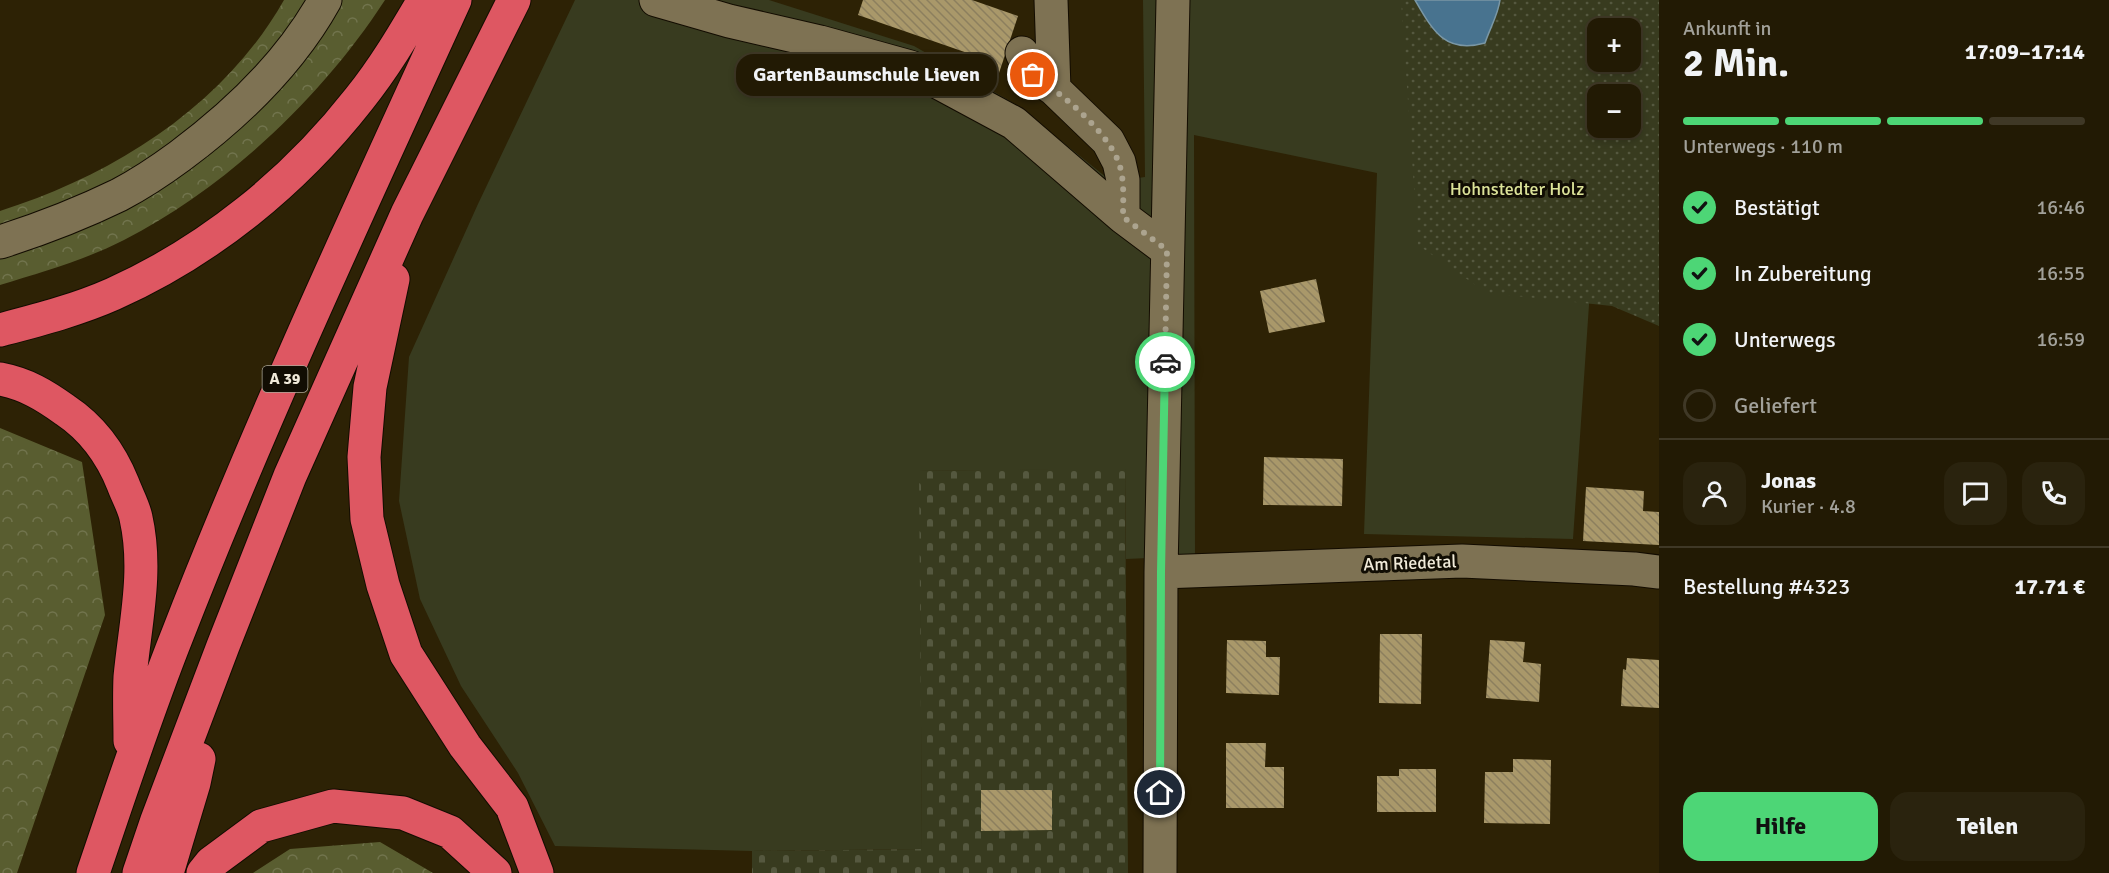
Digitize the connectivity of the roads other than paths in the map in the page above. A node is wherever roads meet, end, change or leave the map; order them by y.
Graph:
1 (325, 0) edge
2 (424, 0) edge
3 (455, 0) edge
4 (514, 0) edge
5 (656, 0) edge
6 (1051, 0) edge
7 (1173, 0) edge
8 (1022, 53) dead end
9 (1054, 89) junction
10 (407, 214) junction
11 (1123, 217) junction
12 (0, 242) edge
13 (1167, 250) junction
14 (0, 330) edge
15 (0, 380) edge
16 (1161, 572) junction
17 (1659, 572) edge
18 (223, 646) junction
19 (130, 764) junction
20 (93, 873) edge
21 (140, 873) edge
22 (167, 873) edge
23 (203, 873) edge
24 (495, 873) edge
25 (537, 873) edge
26 (1160, 873) edge

1 - 12 street
2 - 14 highway
3 - 19 highway, A 39
4 - 10 highway, A 39
5 - 11 street
6 - 9 street
7 - 13 street
8 - 9 street
9 - 11 street
10 - 18 highway, A 39
10 - 25 highway
11 - 13 street
13 - 16 street
15 - 19 highway
16 - 17 street, Am Riedetal
16 - 26 street
18 - 21 highway, A 39
18 - 22 highway
19 - 20 highway, A 39
23 - 24 highway

